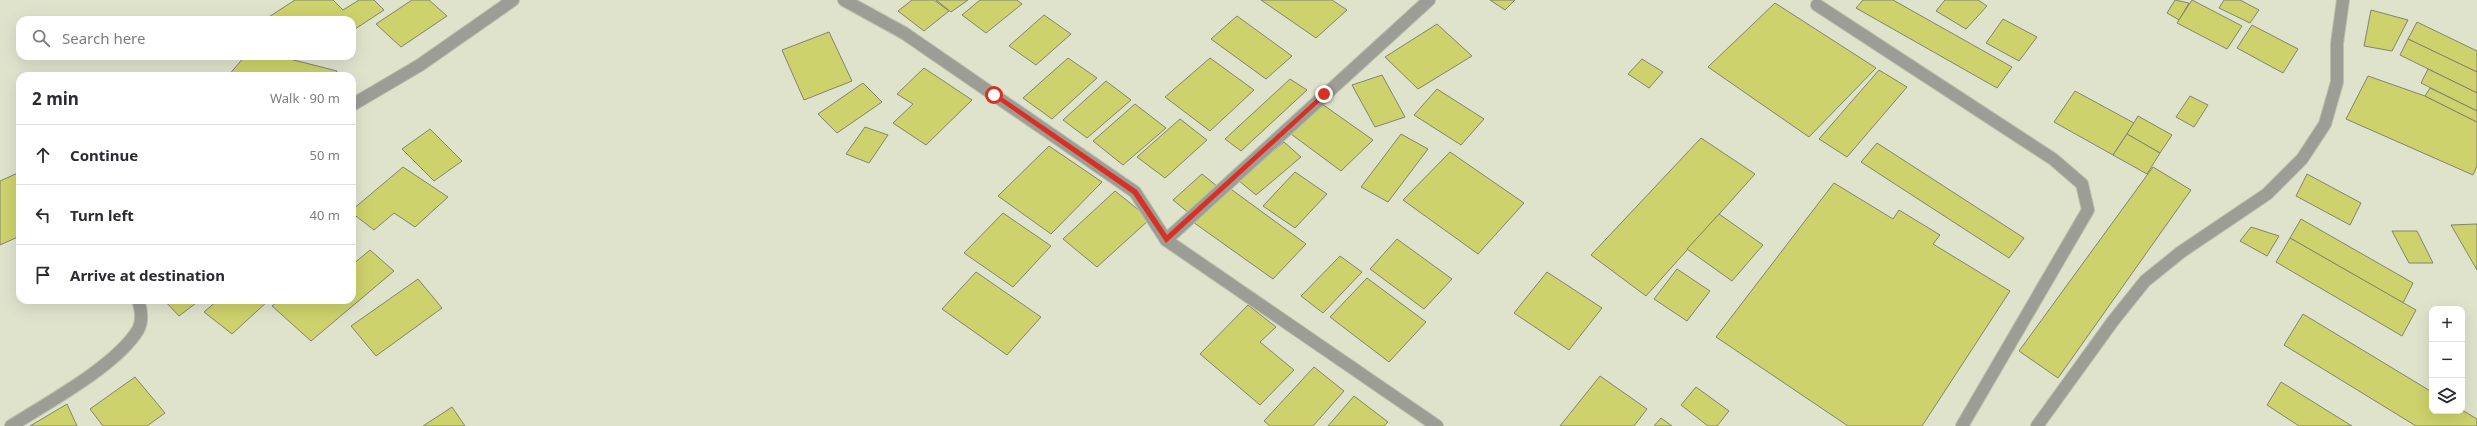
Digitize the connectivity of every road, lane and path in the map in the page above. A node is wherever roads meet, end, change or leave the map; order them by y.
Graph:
1 (513, 0) edge
2 (844, 0) edge
3 (1429, 0) edge
4 (2343, 0) edge
5 (1817, 5) dead end
6 (356, 103) edge
7 (1166, 240) junction
8 (139, 304) edge
9 (11, 426) edge
10 (1437, 426) edge
11 (1962, 426) edge
12 (2038, 426) edge

1 - 6 street
2 - 7 street
3 - 7 street
4 - 12 street
5 - 11 street
7 - 10 street
8 - 9 street

